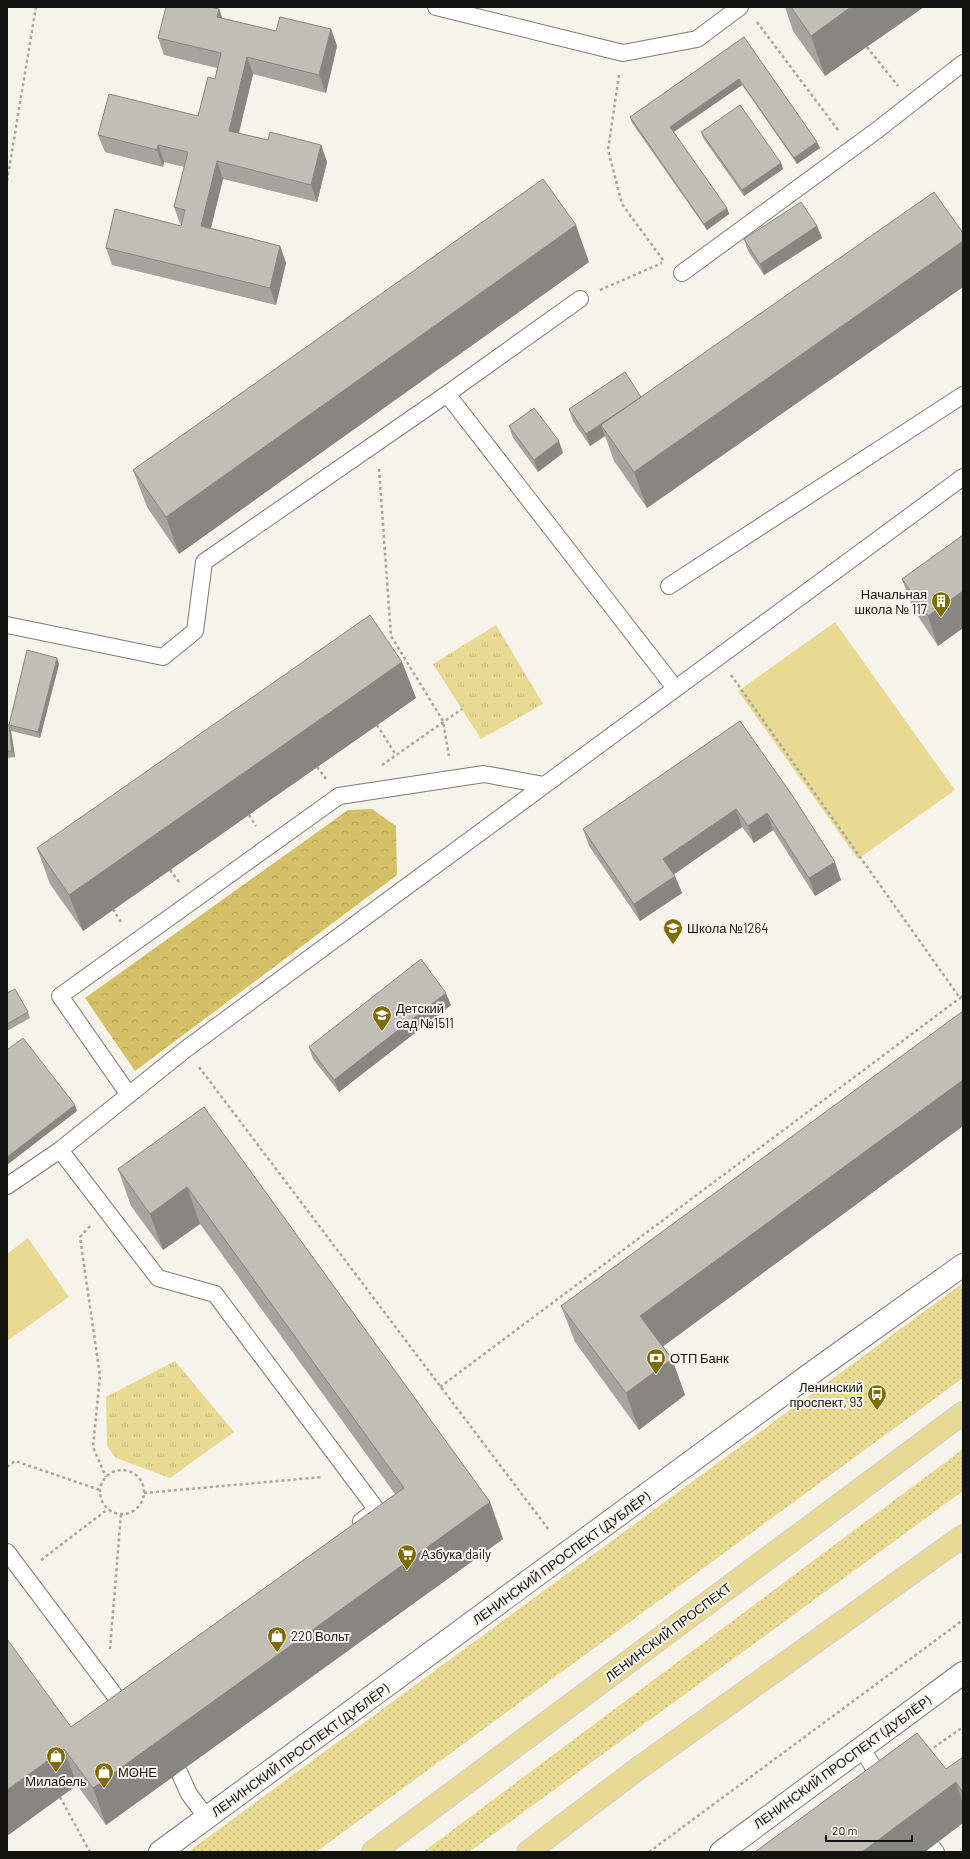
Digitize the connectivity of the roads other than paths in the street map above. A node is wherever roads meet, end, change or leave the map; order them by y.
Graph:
1 (436, 7) edge
2 (740, 7) edge
3 (963, 63) edge
4 (682, 273) dead end
5 (580, 298) road end
6 (447, 394) junction
7 (963, 395) edge
8 (963, 477) edge
9 (669, 586) dead end
10 (7, 626) edge
11 (675, 688) junction
12 (544, 785) junction
13 (129, 1094) junction
14 (60, 1150) junction
15 (7, 1186) edge
16 (963, 1265) edge
17 (963, 1413) edge
18 (351, 1528) edge
19 (963, 1536) edge
20 (7, 1552) edge
21 (963, 1673) edge
22 (135, 1723) edge
23 (861, 1748) junction
24 (174, 1776) dead end
25 (892, 1797) edge
26 (207, 1818) junction
27 (160, 1852) edge
28 (373, 1852) edge
29 (528, 1852) edge
30 (721, 1852) edge

1 - 2 lane
3 - 4 lane
5 - 6 lane
6 - 10 lane
6 - 11 lane
7 - 9 lane
8 - 11 lane
11 - 12 lane
12 - 13 lane
12 - 13 lane
13 - 14 lane
14 - 15 lane
14 - 18 lane
16 - 26 street, ЛЕНИНСКИЙ ПРОСПЕКТ (ДУБЛЁР)
17 - 28 main road, ЛЕНИНСКИЙ ПРОСПЕКТ
19 - 29 main road
20 - 22 lane
21 - 23 street, ЛЕНИНСКИЙ ПРОСПЕКТ (ДУБЛЁР)
23 - 25 lane
23 - 30 street, ЛЕНИНСКИЙ ПРОСПЕКТ (ДУБЛЁР)
24 - 26 lane
26 - 27 street, ЛЕНИНСКИЙ ПРОСПЕКТ (ДУБЛЁР)

